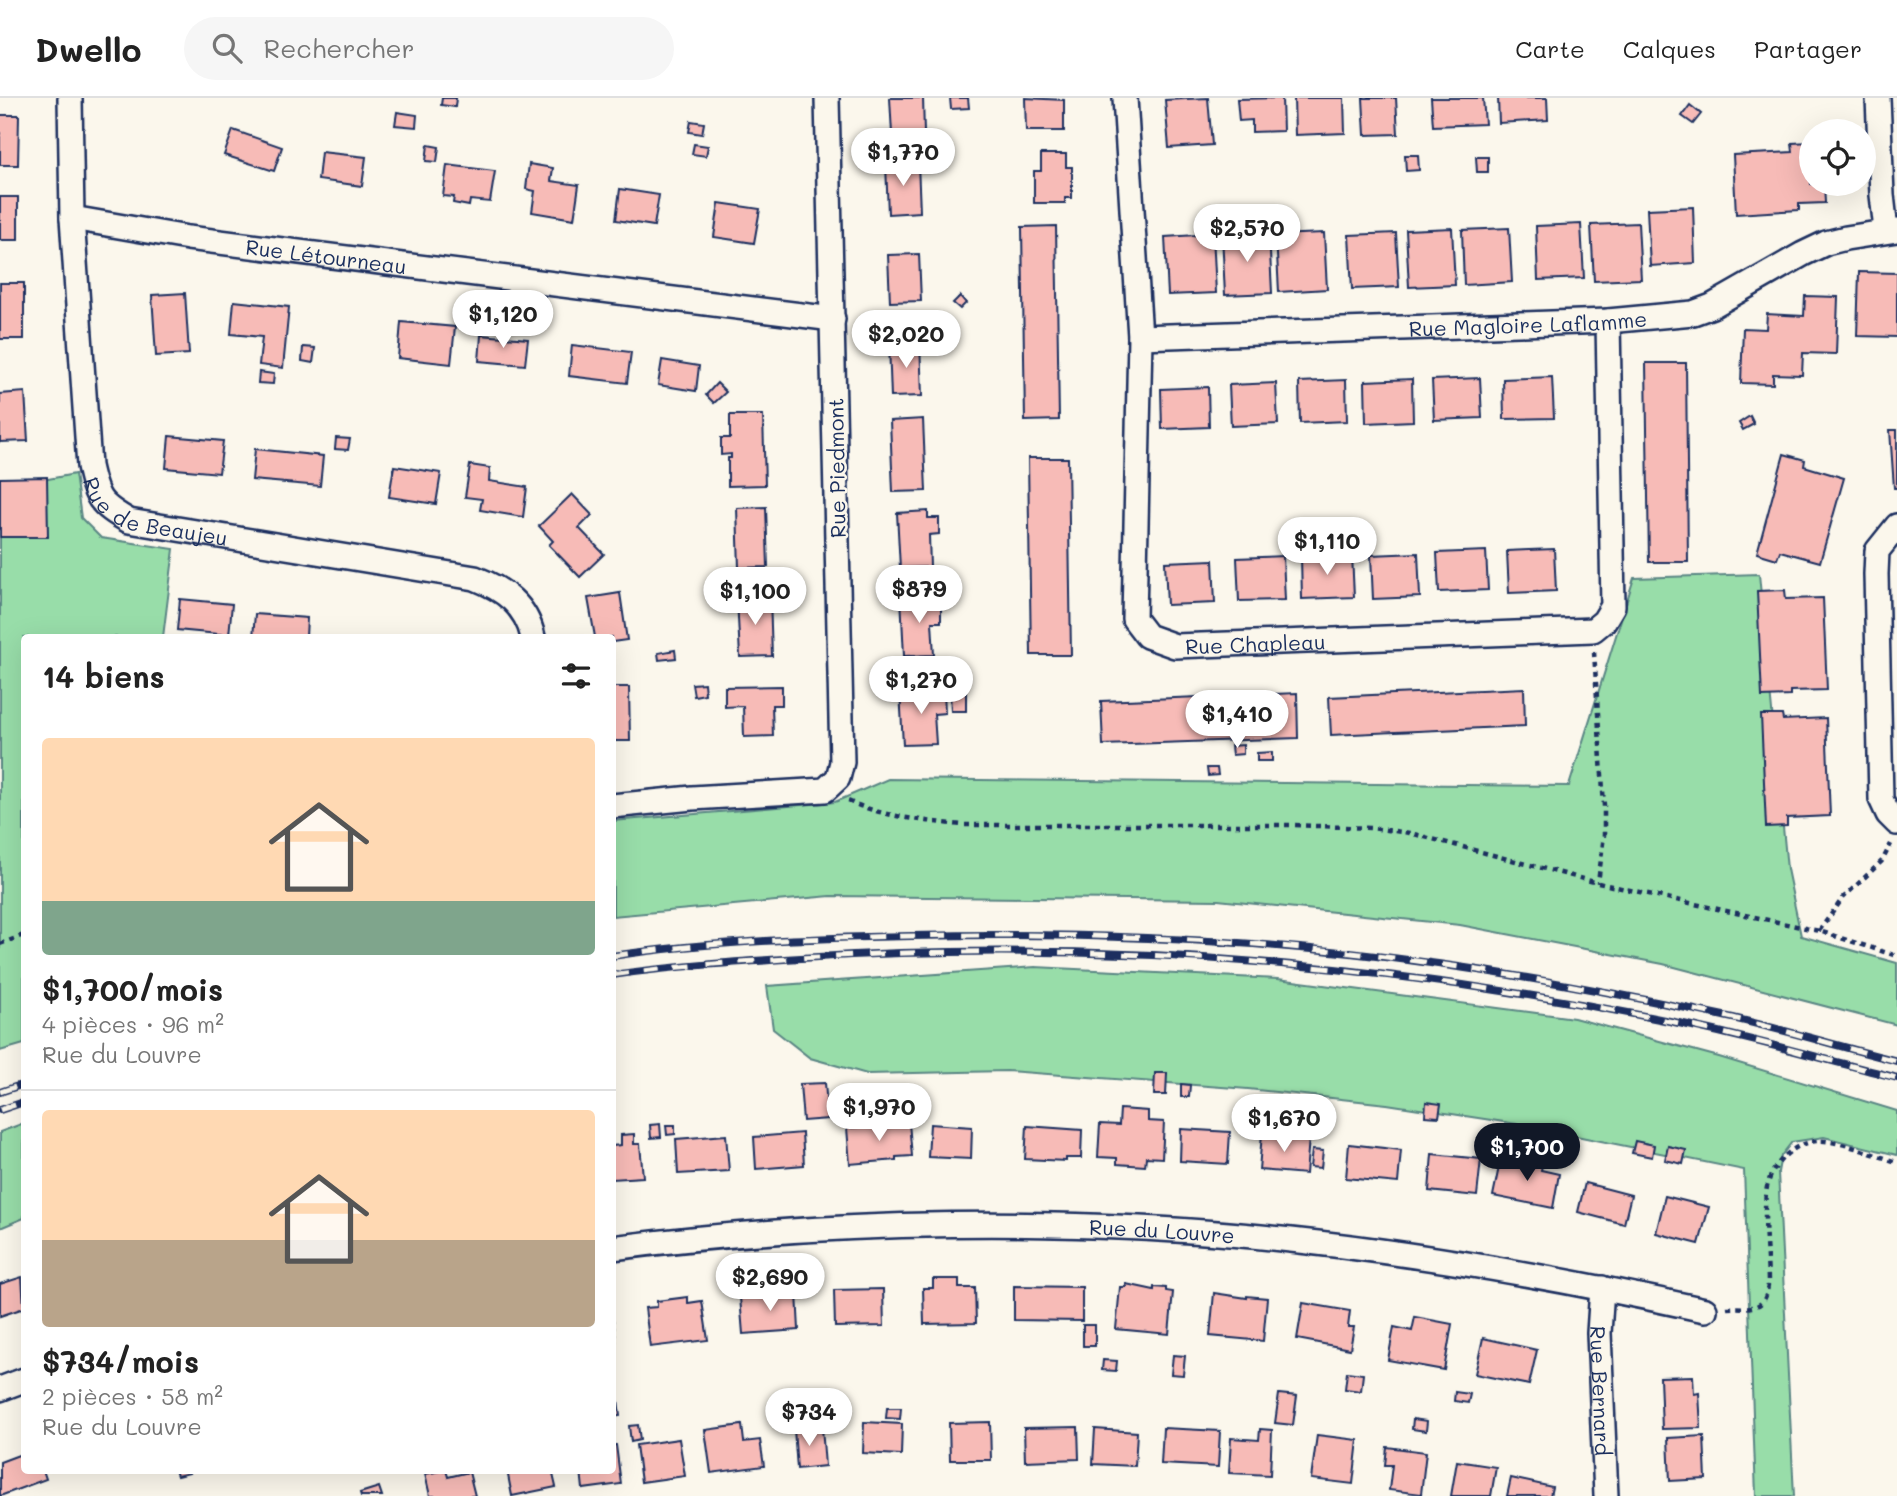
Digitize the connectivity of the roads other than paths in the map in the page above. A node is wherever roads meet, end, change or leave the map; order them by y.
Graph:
1 (70, 98) edge
2 (827, 98) edge
3 (1125, 98) edge
4 (1878, 98) edge
5 (72, 218) junction
6 (1892, 230) edge
7 (833, 319) junction
8 (1608, 321) junction
9 (1140, 337) junction
10 (1897, 526) edge
11 (532, 634) edge
12 (616, 806) edge
13 (1897, 823) edge
14 (616, 1248) edge
15 (1602, 1288) junction
16 (1705, 1310) dead end
17 (21, 1381) edge
18 (0, 1389) edge
19 (1606, 1496) edge

1 - 5 street, Rue de Beaujeu
2 - 7 street, Rue Piedmont
3 - 9 street, Rue Chapleau
4 - 6 street
5 - 7 street, Rue Létourneau
5 - 11 street, Rue de Beaujeu
6 - 8 street, Rue Magloire Laflamme
7 - 12 street, Rue Piedmont
8 - 9 street, Rue Magloire Laflamme
8 - 9 street, Rue Chapleau
10 - 13 street
14 - 15 street, Rue du Louvre
15 - 16 street, Rue du Louvre
15 - 19 street, Rue Bernard
17 - 18 street

